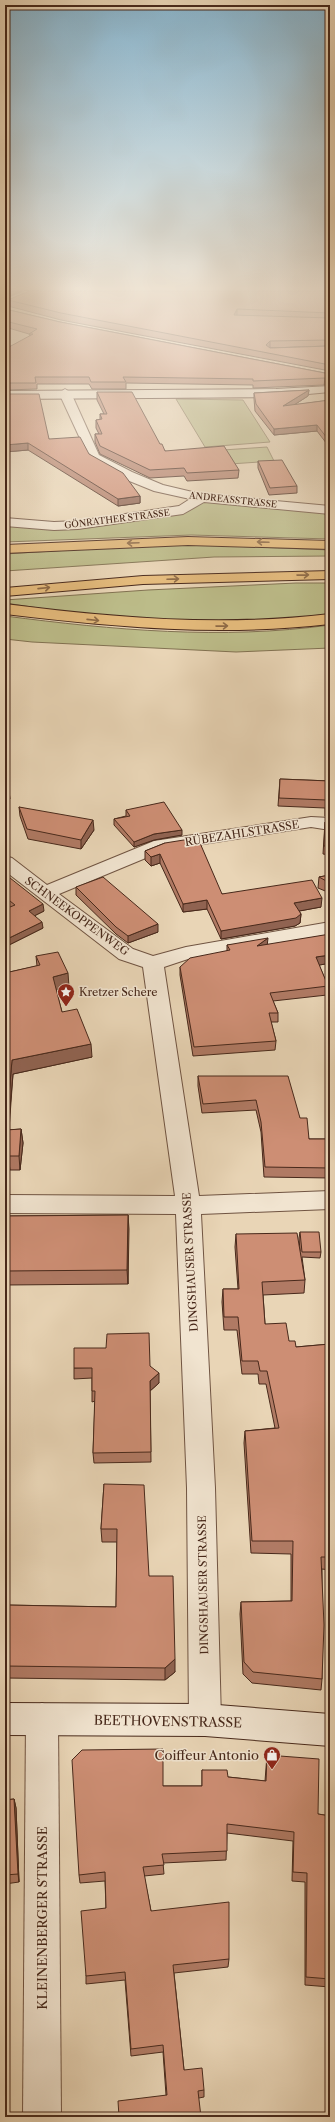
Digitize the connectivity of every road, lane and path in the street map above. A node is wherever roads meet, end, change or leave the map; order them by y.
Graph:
1 (316, 390) edge
2 (65, 393) junction
3 (5, 395) edge
4 (201, 498) junction
5 (330, 510) edge
6 (5, 522) edge
7 (330, 545) edge
8 (5, 549) edge
9 (284, 562) dead end
10 (330, 562) edge
11 (183, 565) dead end
12 (330, 575) edge
13 (5, 579) edge
14 (5, 592) edge
15 (5, 609) edge
16 (330, 619) edge
17 (330, 824) edge
18 (5, 862) edge
19 (44, 893) junction
20 (330, 928) edge
21 (153, 962) junction
22 (330, 1200) edge
23 (5, 1204) edge
24 (188, 1205) junction
25 (5, 1719) edge
26 (42, 1719) junction
27 (205, 1720) junction
28 (330, 1730) edge
29 (42, 2117) edge

1 - 2 street
2 - 3 street
2 - 4 street, ANDREASSTRASSE
4 - 5 street, ANDREASSTRASSE
4 - 6 street, GÖNRATHER STRASSE
7 -> 8 highway
9 - 10 highway
11 - 13 highway
14 -> 12 highway
15 -> 16 highway
17 - 19 street, RÜBEZAHLSTRASSE
18 - 19 street, SCHNEEKOPPENWEG
19 - 21 street, SCHNEEKOPPENWEG
20 - 21 street
21 - 24 street, DINGSHAUSER STRASSE
22 - 24 street
23 - 24 street
24 - 27 street, DINGSHAUSER STRASSE
25 - 26 street, BEETHOVENSTRASSE
26 - 27 street, BEETHOVENSTRASSE
26 - 29 street, KLEINENBERGER STRASSE
27 - 28 street, BEETHOVENSTRASSE

